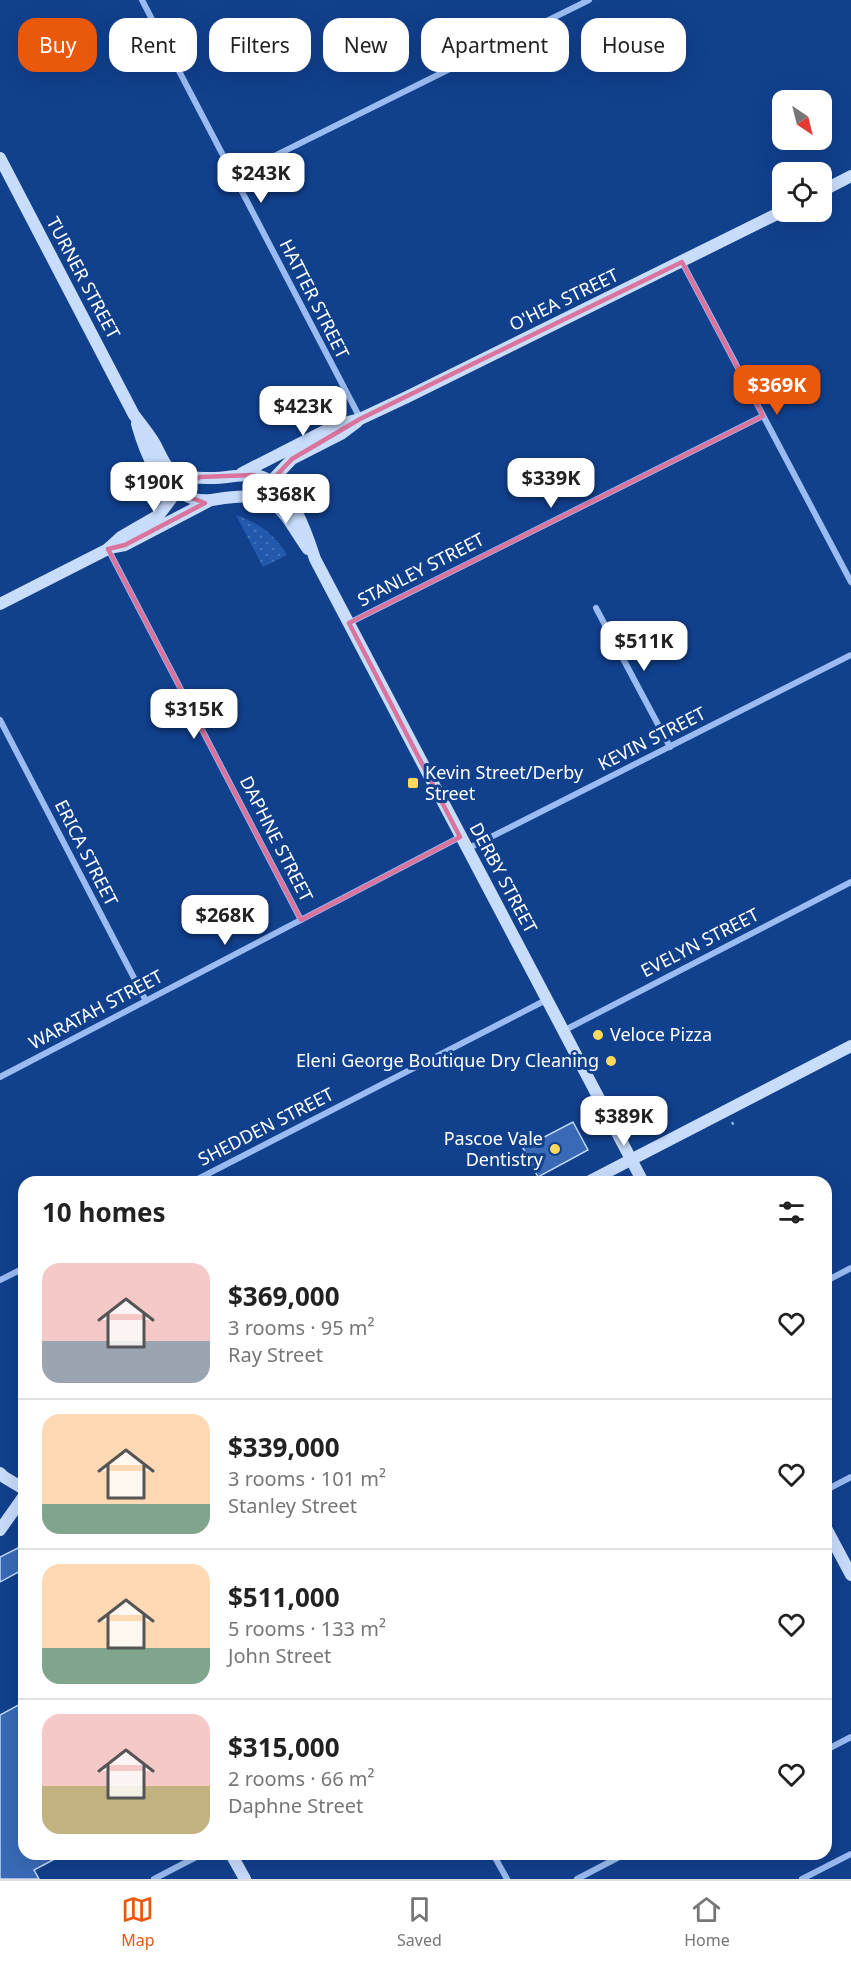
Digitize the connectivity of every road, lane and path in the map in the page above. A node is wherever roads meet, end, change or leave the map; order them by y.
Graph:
1 (142, 0) edge
2 (589, 0) edge
3 (0, 158) edge
4 (234, 176) junction
5 (851, 176) edge
6 (832, 186) edge
7 (772, 216) edge
8 (682, 261) junction
9 (134, 415) junction
10 (763, 416) junction
11 (360, 419) junction
12 (200, 477) junction
13 (235, 477) junction
14 (271, 481) junction
15 (176, 492) junction
16 (237, 495) junction
17 (210, 500) junction
18 (108, 549) junction
19 (315, 559) junction
20 (851, 582) edge
21 (1, 601) edge
22 (596, 608) dead end
23 (349, 623) junction
24 (851, 655) edge
25 (0, 720) edge
26 (670, 747) junction
27 (460, 837) junction
28 (467, 849) junction
29 (851, 882) edge
30 (301, 920) junction
31 (546, 1000) junction
32 (146, 1001) junction
33 (563, 1031) junction
34 (851, 1046) edge
35 (0, 1077) edge
36 (732, 1122) dead end
37 (735, 1128) dead end
38 (631, 1160) junction
39 (204, 1176) edge
40 (600, 1176) edge
41 (640, 1176) edge
42 (851, 1268) edge
43 (18, 1271) edge
44 (832, 1278) edge
45 (0, 1280) edge
46 (0, 1473) edge
47 (851, 1477) edge
48 (18, 1486) edge
49 (832, 1487) edge
50 (18, 1504) edge
51 (0, 1530) edge
52 (832, 1539) edge
53 (851, 1575) edge
54 (851, 1737) edge
55 (832, 1747) edge
56 (851, 1854) edge
57 (190, 1860) edge
58 (234, 1860) edge
59 (497, 1860) edge
60 (613, 1860) edge
61 (154, 1879) edge
62 (245, 1879) edge
63 (507, 1879) edge
64 (577, 1879) edge
65 (802, 1879) edge

1 - 4 street, HATTER STREET
2 - 4 street
3 - 9 street, TURNER STREET
4 - 11 street, HATTER STREET
5 - 6 street
7 - 8 street, O'HEA STREET
8 - 10 street
8 - 11 street, O'HEA STREET
9 - 12 street, TURNER STREET
9 - 15 street, TURNER STREET
10 - 20 street
10 - 23 street, STANLEY STREET
11 - 13 street, O'HEA STREET
11 - 14 street, O'HEA STREET
12 - 13 street, TURNER STREET
12 - 15 street
13 - 14 street
14 - 16 street, O'HEA STREET
14 - 19 street, DERBY STREET
15 - 17 street
15 - 18 street
16 - 17 street, DERBY STREET
16 - 19 street, DERBY STREET
17 - 18 street
18 - 21 street
18 - 30 street, DAPHNE STREET
19 - 23 street, DERBY STREET
22 - 26 street
23 - 27 street, DERBY STREET
24 - 26 street, KEVIN STREET
25 - 32 street, ERICA STREET
26 - 28 street, KEVIN STREET
27 - 28 street, DERBY STREET
27 - 30 street, WARATAH STREET
28 - 31 street, DERBY STREET
29 - 33 street, EVELYN STREET
30 - 32 street, WARATAH STREET
31 - 33 street, DERBY STREET
31 - 39 street, SHEDDEN STREET
32 - 35 street, WARATAH STREET
33 - 38 street, DERBY STREET
34 - 38 street
36 - 37 path
38 - 40 street
38 - 41 street, DERBY STREET
42 - 44 street
43 - 45 street
46 - 48 street
47 - 49 street
50 - 51 street
52 - 53 street
54 - 55 street
56 - 65 street
57 - 61 street
58 - 62 street
59 - 63 street
60 - 64 street

